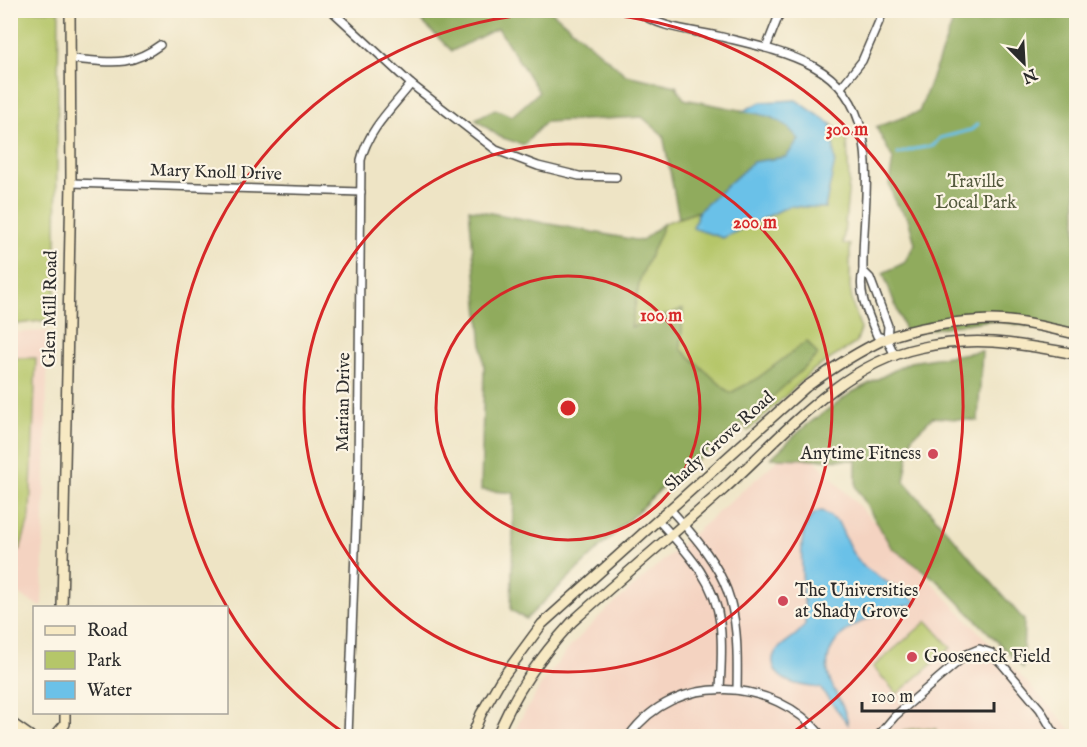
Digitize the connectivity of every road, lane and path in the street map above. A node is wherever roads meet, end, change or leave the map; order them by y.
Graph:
1 (70, 10) edge
2 (331, 10) edge
3 (635, 10) edge
4 (781, 10) edge
5 (884, 10) edge
6 (160, 45) dead end
7 (766, 48) junction
8 (70, 58) junction
9 (411, 84) junction
10 (842, 86) junction
11 (616, 177) dead end
12 (71, 183) junction
13 (361, 192) junction
14 (863, 271) junction
15 (1077, 334) edge
16 (887, 339) junction
17 (1077, 354) edge
18 (895, 356) junction
19 (670, 509) junction
20 (658, 520) junction
21 (684, 524) junction
22 (671, 535) junction
23 (62, 606) edge
24 (720, 689) junction
25 (737, 690) junction
26 (65, 714) edge
27 (10, 722) edge
28 (30, 736) edge
29 (56, 736) edge
30 (348, 736) edge
31 (472, 736) edge
32 (497, 736) edge
33 (629, 736) edge
34 (822, 736) edge
35 (878, 736) edge
36 (1056, 736) edge

1 - 8 main road, Glen Mill Road
2 - 9 street
3 - 7 street
4 - 7 street
5 - 10 street
6 - 8 street
7 - 10 street
8 - 12 main road, Glen Mill Road
9 - 11 street
9 - 13 street, Marian Drive
10 - 14 street
12 - 13 street, Mary Knoll Drive
12 - 23 main road, Glen Mill Road
13 - 30 street, Marian Drive
14 - 16 street
14 - 16 street
15 - 16 main road, Shady Grove Road
16 - 18 street
16 - 19 main road, Shady Grove Road
17 - 18 main road, Shady Grove Road
18 - 21 main road, Shady Grove Road
19 - 20 main road, Shady Grove Road
19 - 21 street
20 - 22 street
20 - 31 main road, Shady Grove Road
21 - 22 main road, Shady Grove Road
21 - 25 street
22 - 24 street
22 - 32 main road, Shady Grove Road
24 - 25 street
24 - 33 street
25 - 34 street
26 - 29 main road
27 - 28 main road
35 - 36 street

